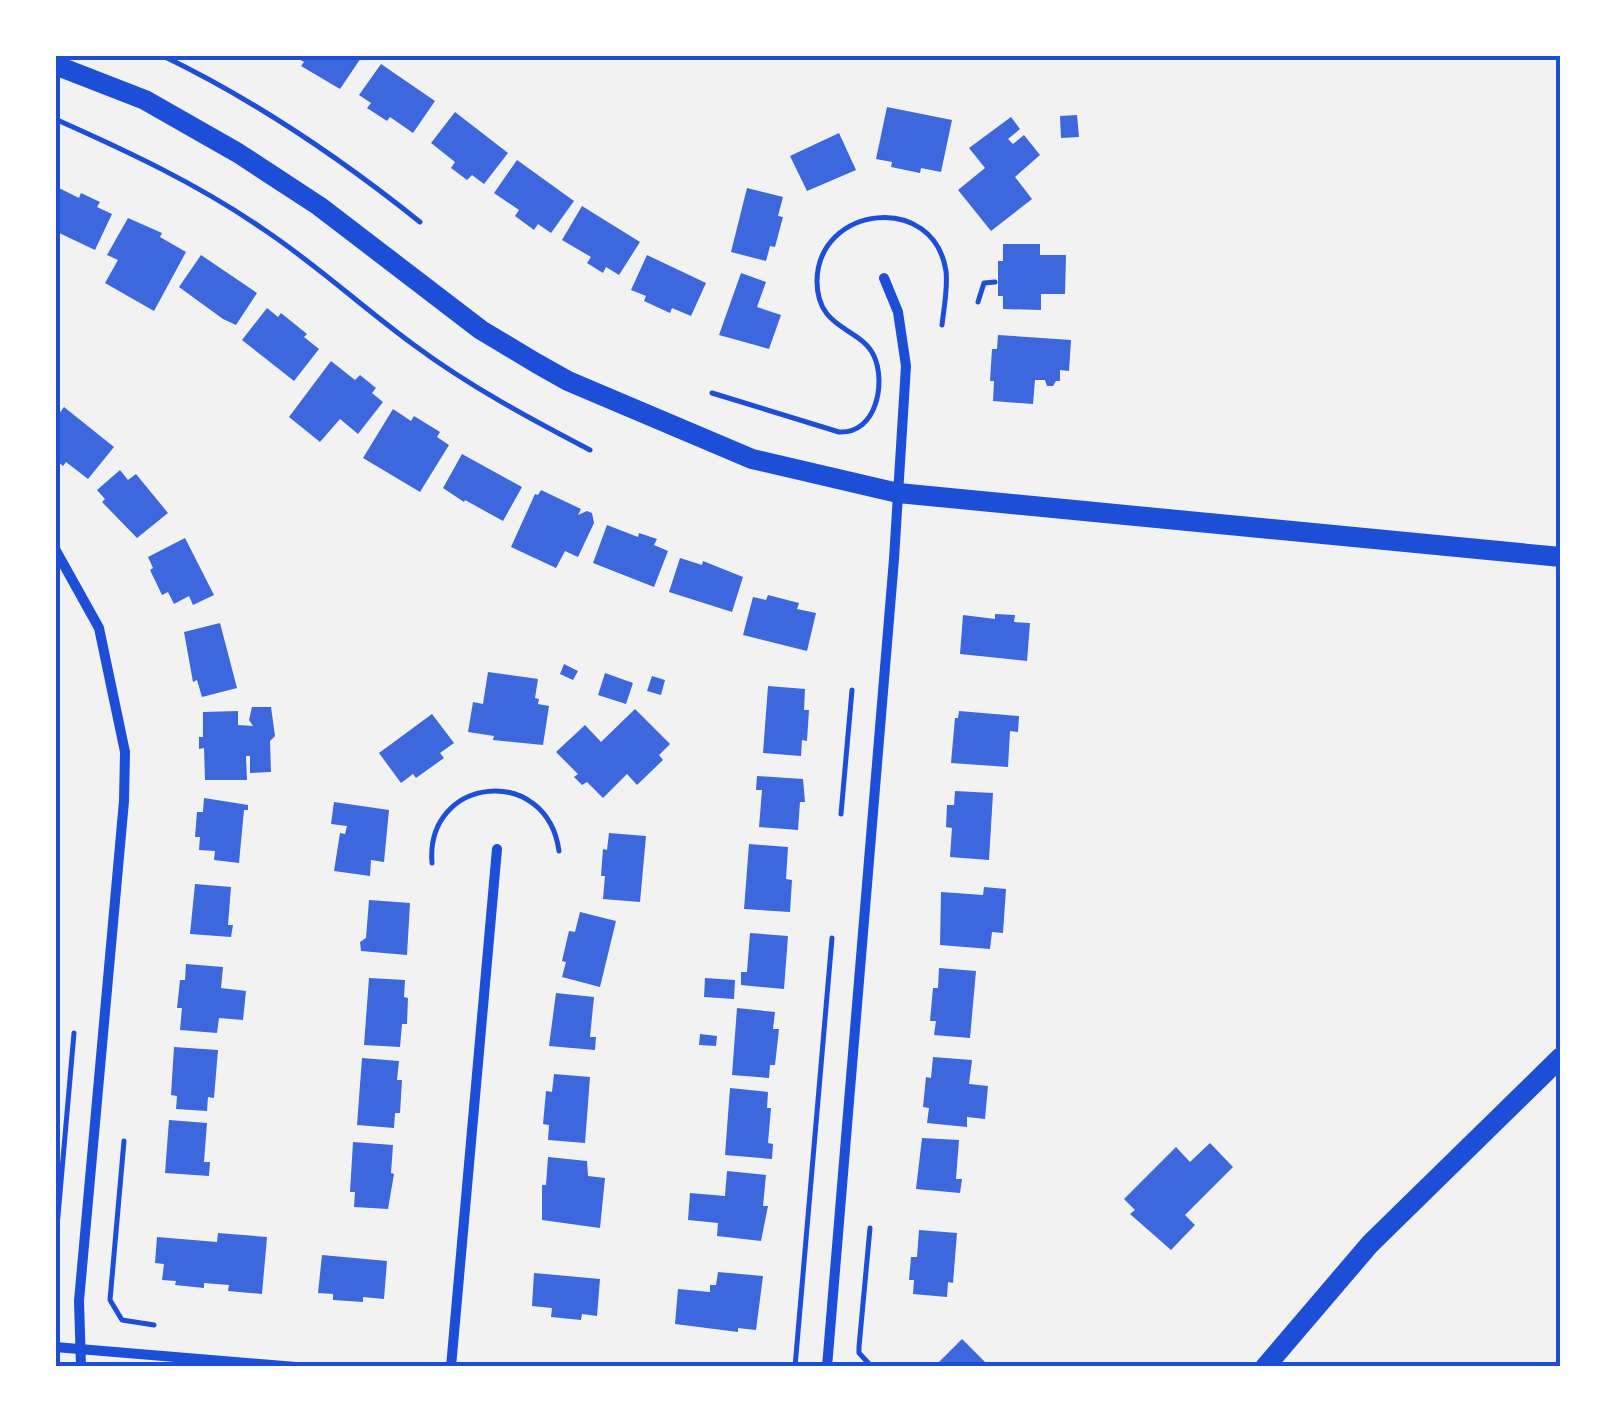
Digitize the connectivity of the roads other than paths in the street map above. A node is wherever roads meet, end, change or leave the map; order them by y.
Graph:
1 (55, 65) edge
2 (884, 278) dead end
3 (898, 492) junction
4 (55, 549) edge
5 (1561, 557) edge
6 (497, 849) dead end
7 (1561, 1057) edge
8 (55, 1347) edge
9 (80, 1349) junction
10 (81, 1367) edge
11 (296, 1367) edge
12 (451, 1367) edge
13 (826, 1367) edge
14 (1265, 1367) edge

1 - 3 main road
2 - 3 street
3 - 5 main road
3 - 13 street
4 - 9 street
6 - 12 street
7 - 14 main road
8 - 9 street
9 - 10 street
9 - 11 street

